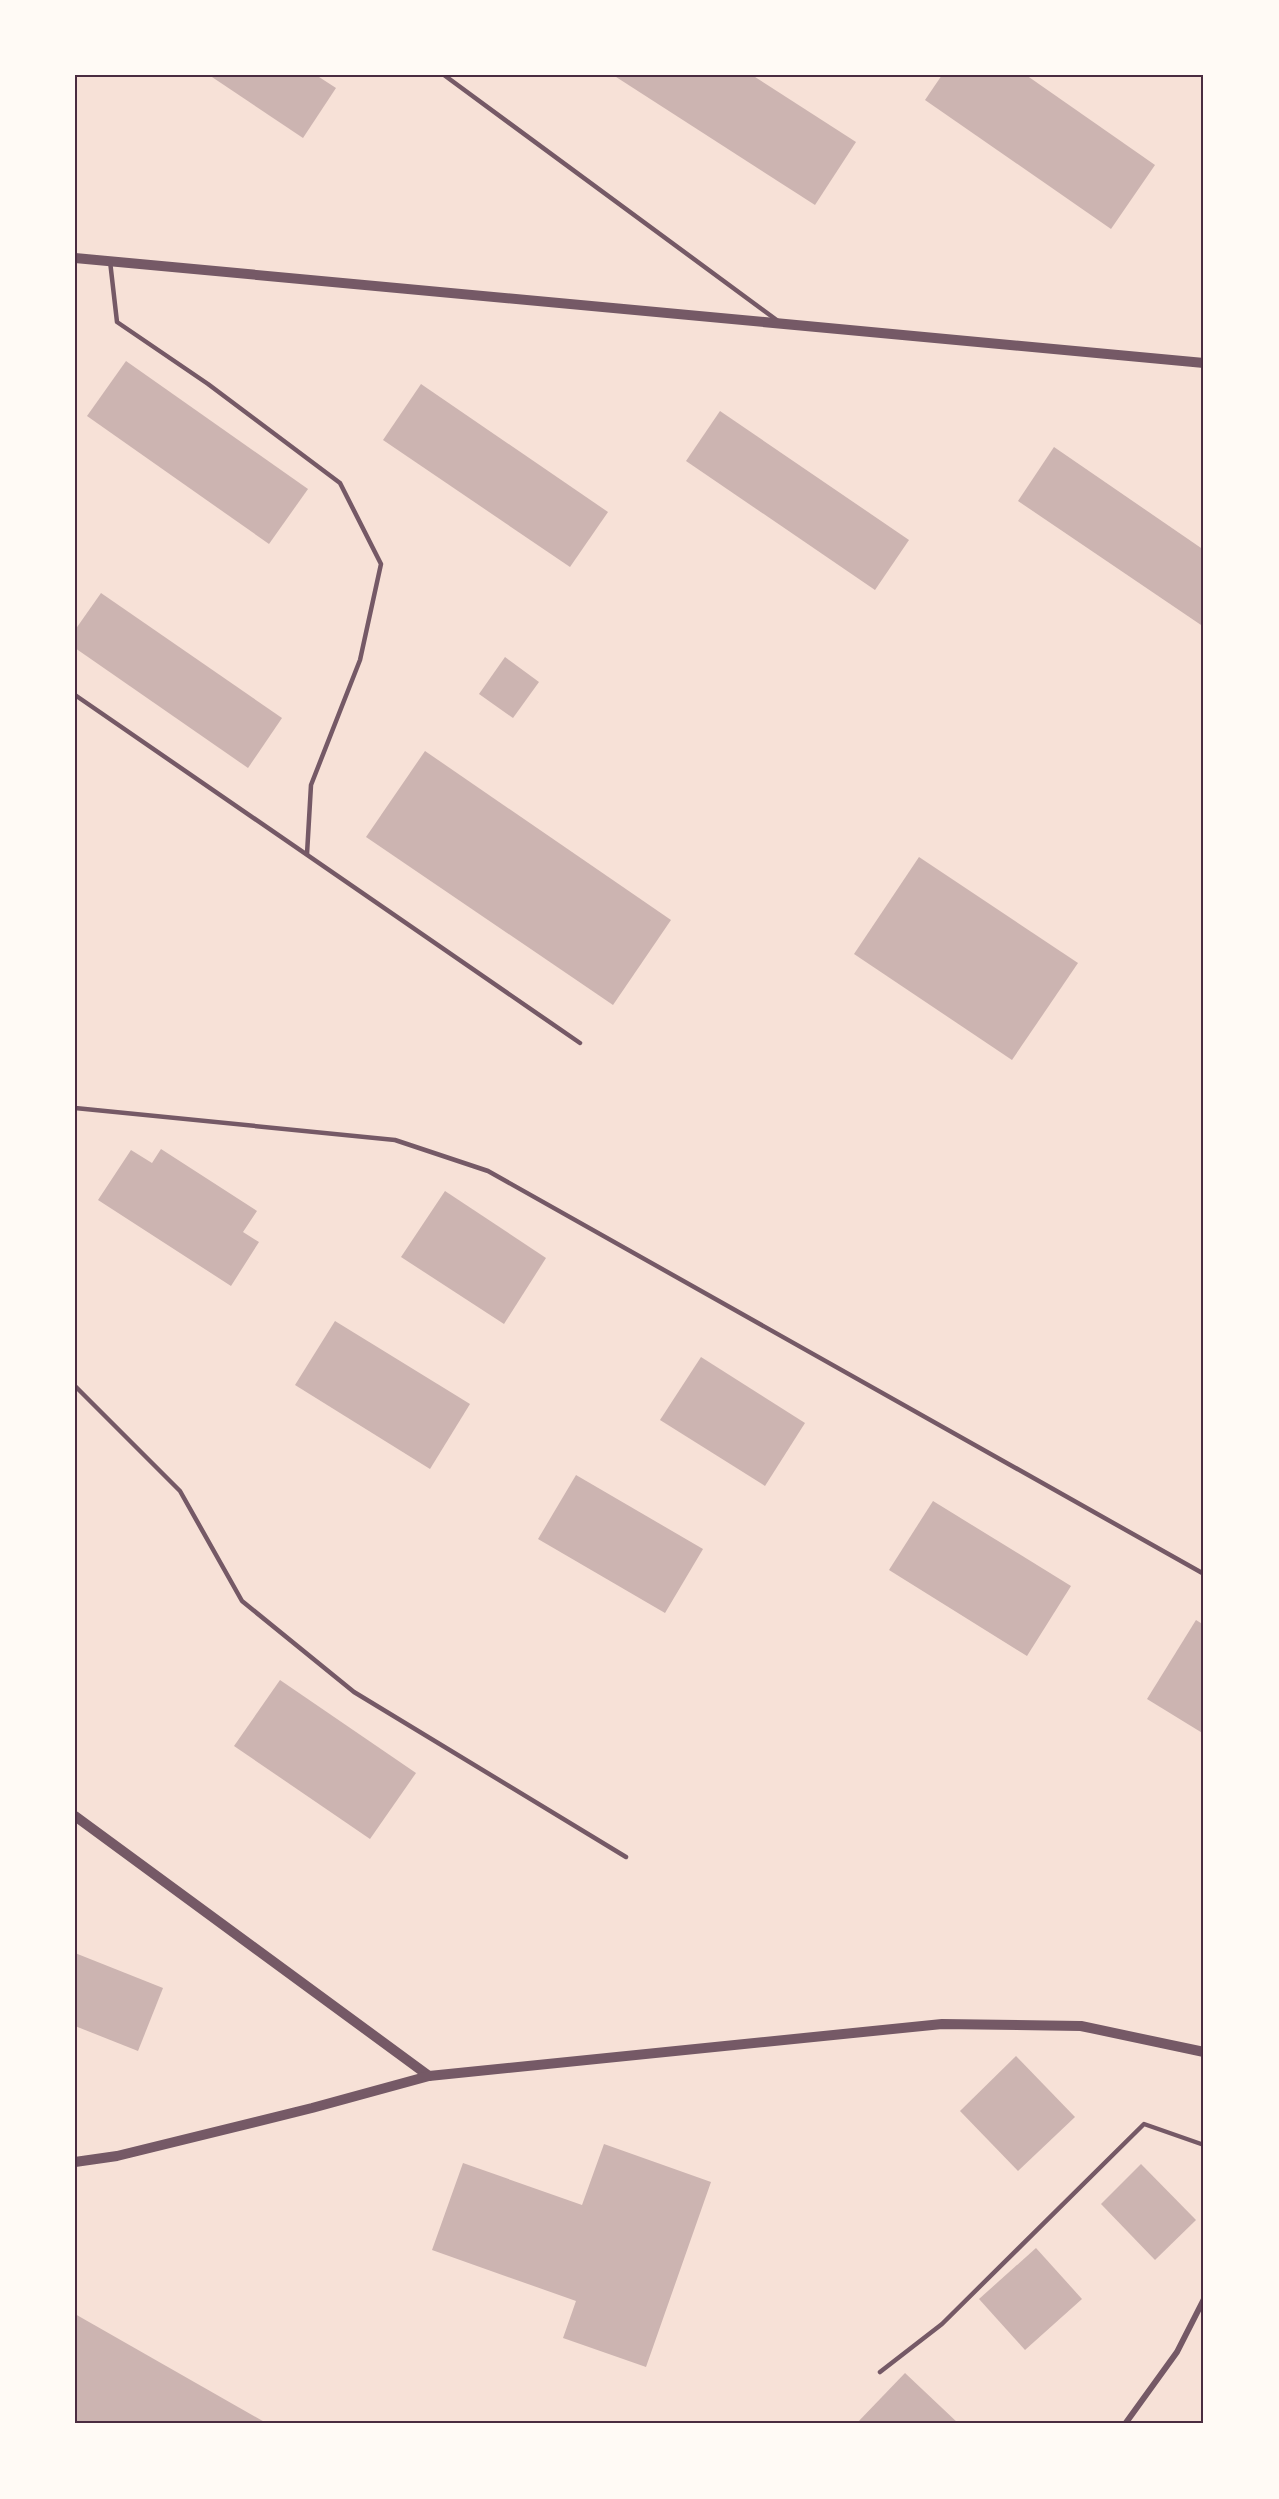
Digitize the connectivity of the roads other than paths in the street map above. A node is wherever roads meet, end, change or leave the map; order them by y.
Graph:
1 (444, 75) edge
2 (75, 258) edge
3 (110, 261) junction
4 (781, 323) junction
5 (1204, 363) edge
6 (75, 695) edge
7 (307, 854) junction
8 (580, 1043) dead end
9 (75, 1108) edge
10 (75, 1386) edge
11 (1204, 1574) edge
12 (75, 1816) edge
13 (626, 1857) dead end
14 (1204, 2052) edge
15 (429, 2076) junction
16 (1204, 2145) edge
17 (75, 2162) edge
18 (1204, 2299) edge
19 (880, 2372) dead end
20 (1125, 2424) edge

1 - 4 lane
2 - 3 street
3 - 4 street
3 - 7 lane
4 - 5 street
6 - 7 lane
7 - 8 lane
9 - 11 lane
10 - 13 lane
12 - 15 street
14 - 15 street
15 - 17 street
16 - 19 lane
18 - 20 street

